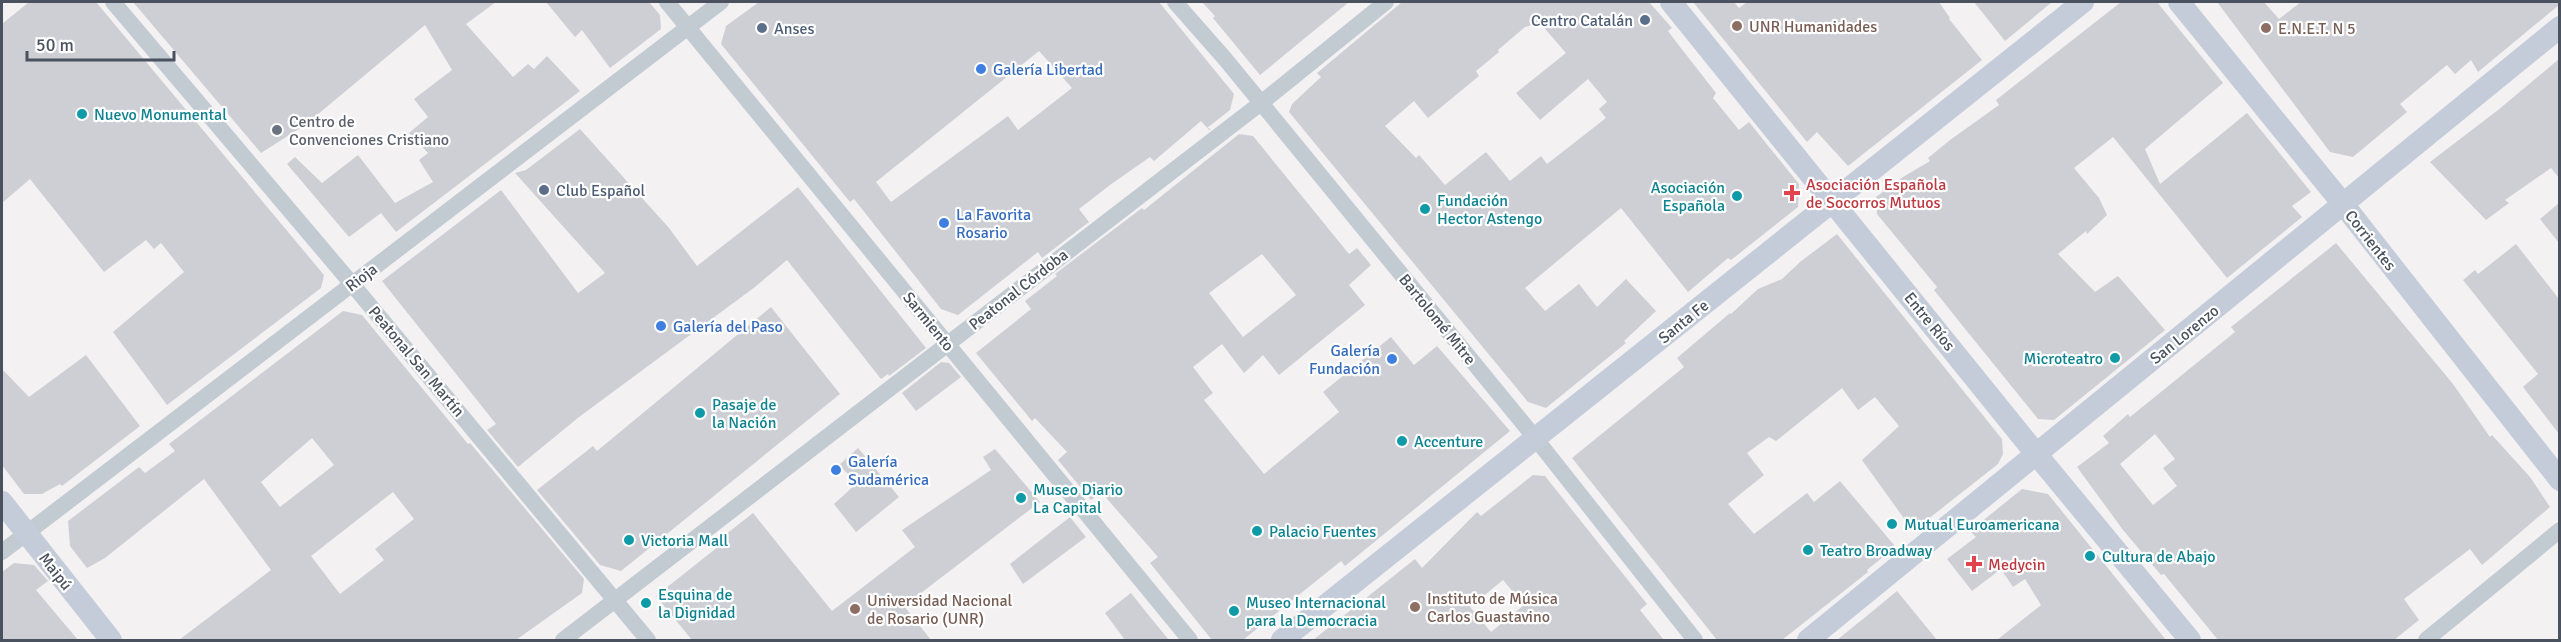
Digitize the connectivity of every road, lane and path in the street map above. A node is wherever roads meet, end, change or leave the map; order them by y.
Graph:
1 (113, 2) edge
2 (668, 2) edge
3 (721, 2) edge
4 (1175, 2) edge
5 (1386, 2) edge
6 (1671, 2) edge
7 (2083, 2) edge
8 (2179, 2) edge
9 (688, 27) junction
10 (2559, 27) edge
11 (1261, 103) junction
12 (1833, 200) junction
13 (2343, 204) junction
14 (352, 284) junction
15 (947, 344) junction
16 (1536, 439) junction
17 (2037, 455) junction
18 (2559, 480) edge
19 (2, 502) edge
20 (2559, 530) edge
21 (26, 533) junction
22 (2, 552) edge
23 (616, 601) junction
24 (111, 640) edge
25 (562, 640) edge
26 (648, 640) edge
27 (1190, 640) edge
28 (1282, 640) edge
29 (1695, 640) edge
30 (1808, 640) edge
31 (2190, 640) edge
32 (2426, 640) edge

1 - 14 street, Peatonal San Martín
2 - 9 street, Sarmiento
3 - 9 street, Rioja
4 - 11 street, Bartolomé Mitre
5 - 11 street, Peatonal Córdoba
6 - 12 main road, Entre Ríos
7 - 12 main road, Santa Fe
8 - 13 main road, Corrientes
9 - 14 street, Rioja
9 - 15 street, Sarmiento
10 - 13 main road, San Lorenzo
11 - 15 street, Peatonal Córdoba
11 - 16 street, Bartolomé Mitre
12 - 16 main road, Santa Fe
12 - 17 main road, Entre Ríos
13 - 17 main road, San Lorenzo
13 - 18 main road, Corrientes
14 - 21 street, Rioja
14 - 23 street, Peatonal San Martín
15 - 23 street, Peatonal Córdoba
15 - 27 street, Sarmiento
16 - 28 main road, Santa Fe
16 - 29 street, Bartolomé Mitre
17 - 30 main road, San Lorenzo
17 - 31 main road, Entre Ríos
19 - 21 main road, Maipú
20 - 32 street
21 - 22 street, Rioja
21 - 24 main road, Maipú
23 - 25 street, Peatonal Córdoba
23 - 26 street, Peatonal San Martín

